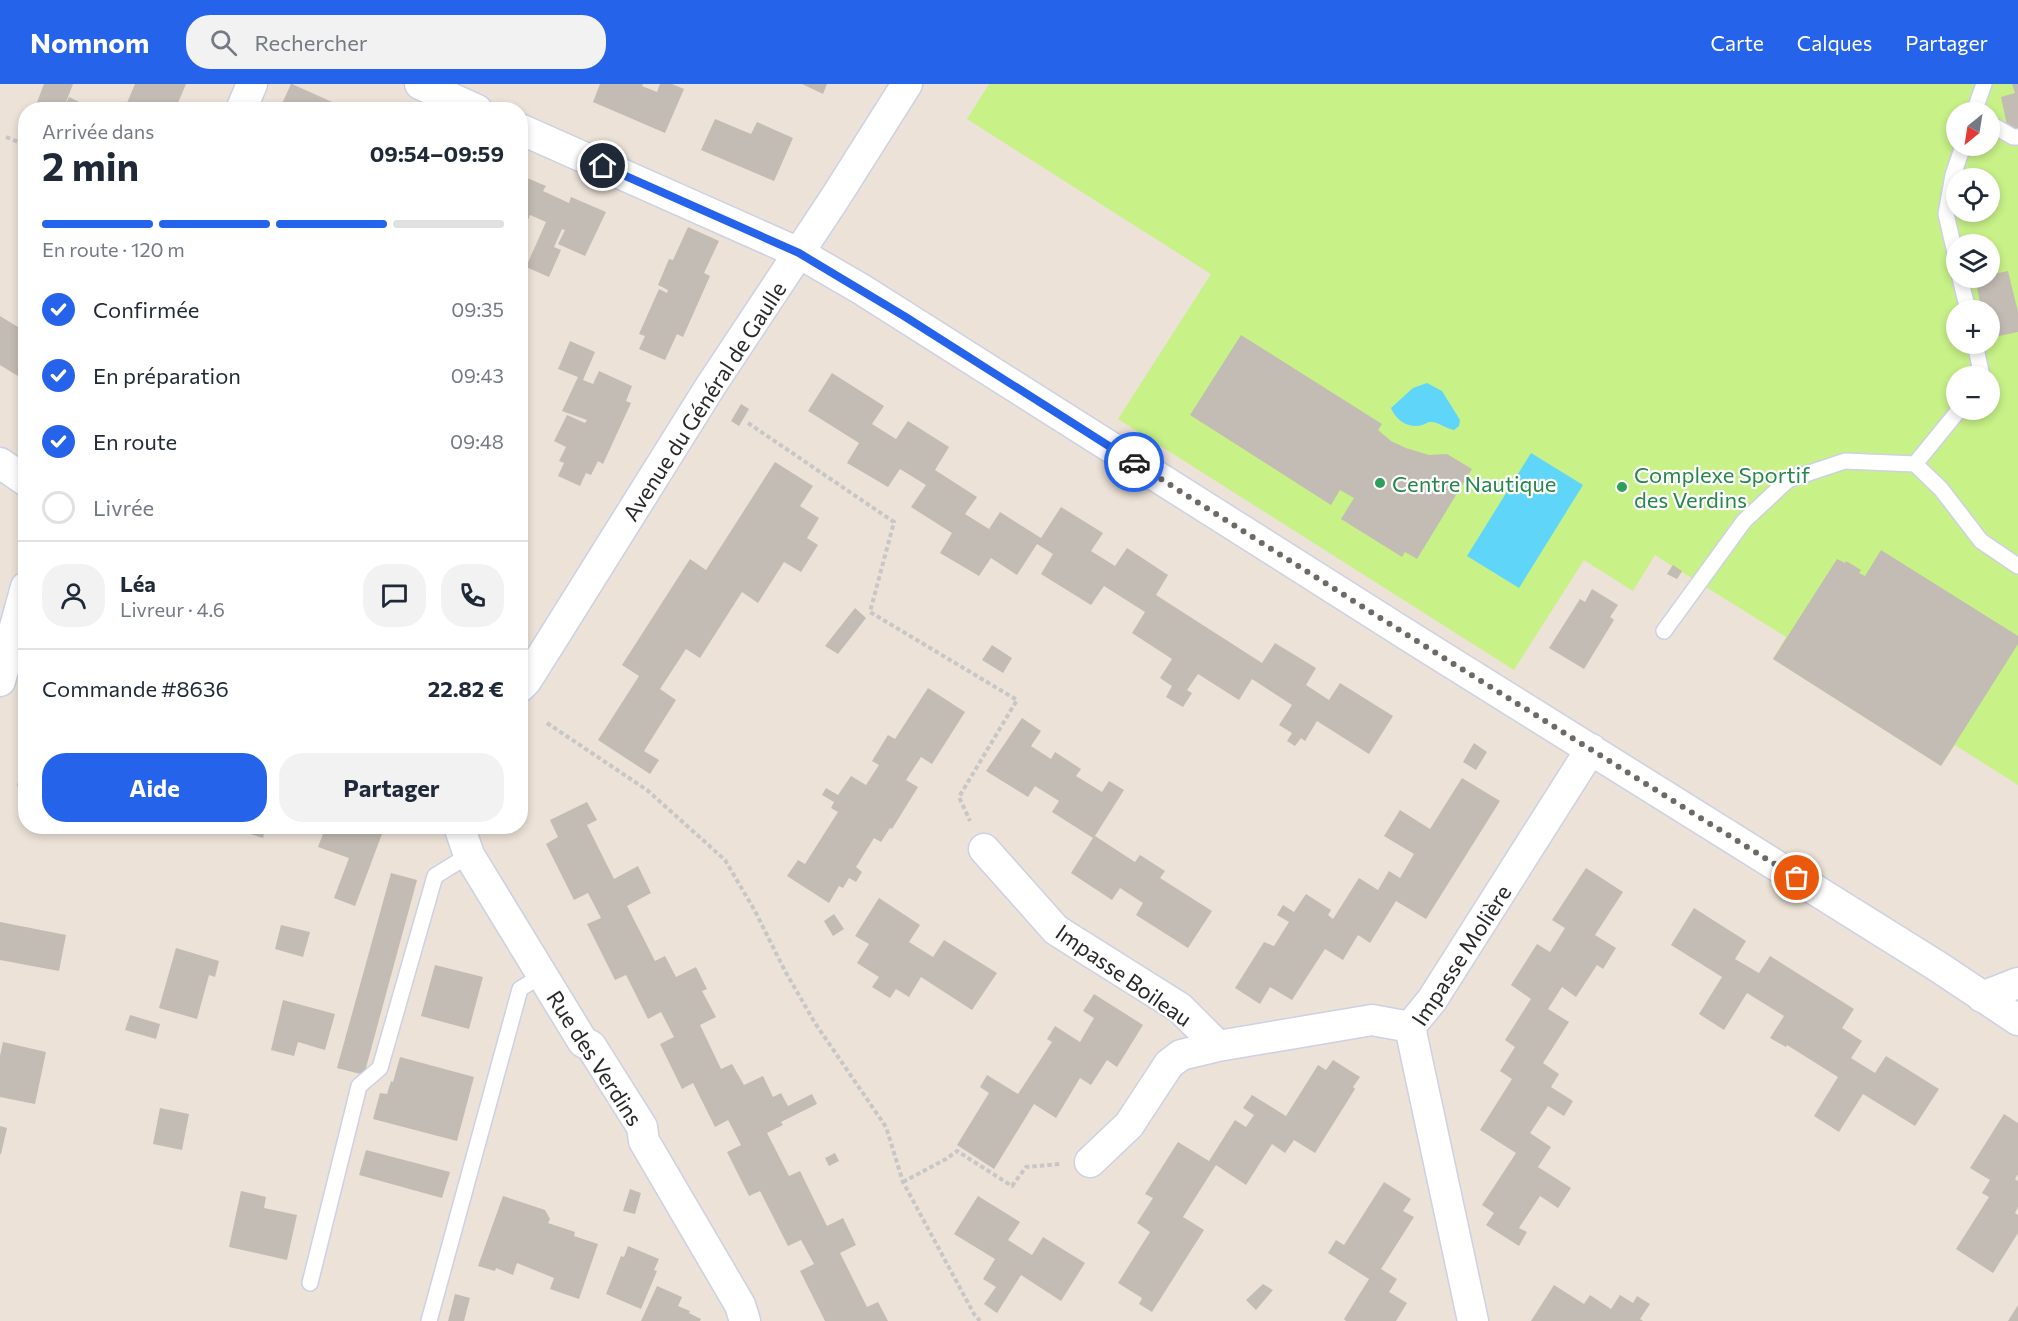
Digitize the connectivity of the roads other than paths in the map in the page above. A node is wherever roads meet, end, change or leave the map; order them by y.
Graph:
1 (252, 84) edge
2 (420, 84) edge
3 (907, 84) edge
4 (1984, 84) edge
5 (244, 102) edge
6 (459, 102) edge
7 (1978, 102) edge
8 (2000, 129) edge
9 (528, 133) edge
10 (2018, 137) edge
11 (1960, 156) edge
12 (1951, 234) edge
13 (799, 253) junction
14 (1951, 420) edge
15 (0, 463) edge
16 (1915, 464) junction
17 (18, 475) edge
18 (2018, 566) edge
19 (18, 616) edge
20 (1664, 631) dead end
21 (528, 676) edge
22 (0, 681) edge
23 (1591, 749) junction
24 (462, 834) edge
25 (984, 849) road end
26 (469, 855) junction
27 (542, 975) junction
28 (2018, 983) edge
29 (1982, 997) junction
30 (2018, 1020) edge
31 (1410, 1027) junction
32 (1218, 1046) junction
33 (1090, 1162) road end
34 (310, 1283) dead end
35 (429, 1321) edge
36 (745, 1321) edge
37 (1473, 1321) edge

1 - 5 street
2 - 6 street
3 - 13 street, Avenue du Général de Gaulle
4 - 7 lane
8 - 10 lane
9 - 13 street
11 - 12 lane
13 - 21 street, Avenue du Général de Gaulle
13 - 23 street
14 - 16 lane
15 - 17 street
16 - 18 lane
16 - 20 lane
19 - 22 street
23 - 29 street
23 - 31 street, Impasse Molière
24 - 26 street, Rue des Verdins
25 - 32 street, Impasse Boileau
26 - 27 street, Rue des Verdins
26 - 34 lane
27 - 35 lane
27 - 36 street, Rue des Verdins
28 - 29 street
29 - 30 street
31 - 32 street, Impasse Boileau
31 - 37 street, Impasse Molière
32 - 33 street, Impasse Boileau

